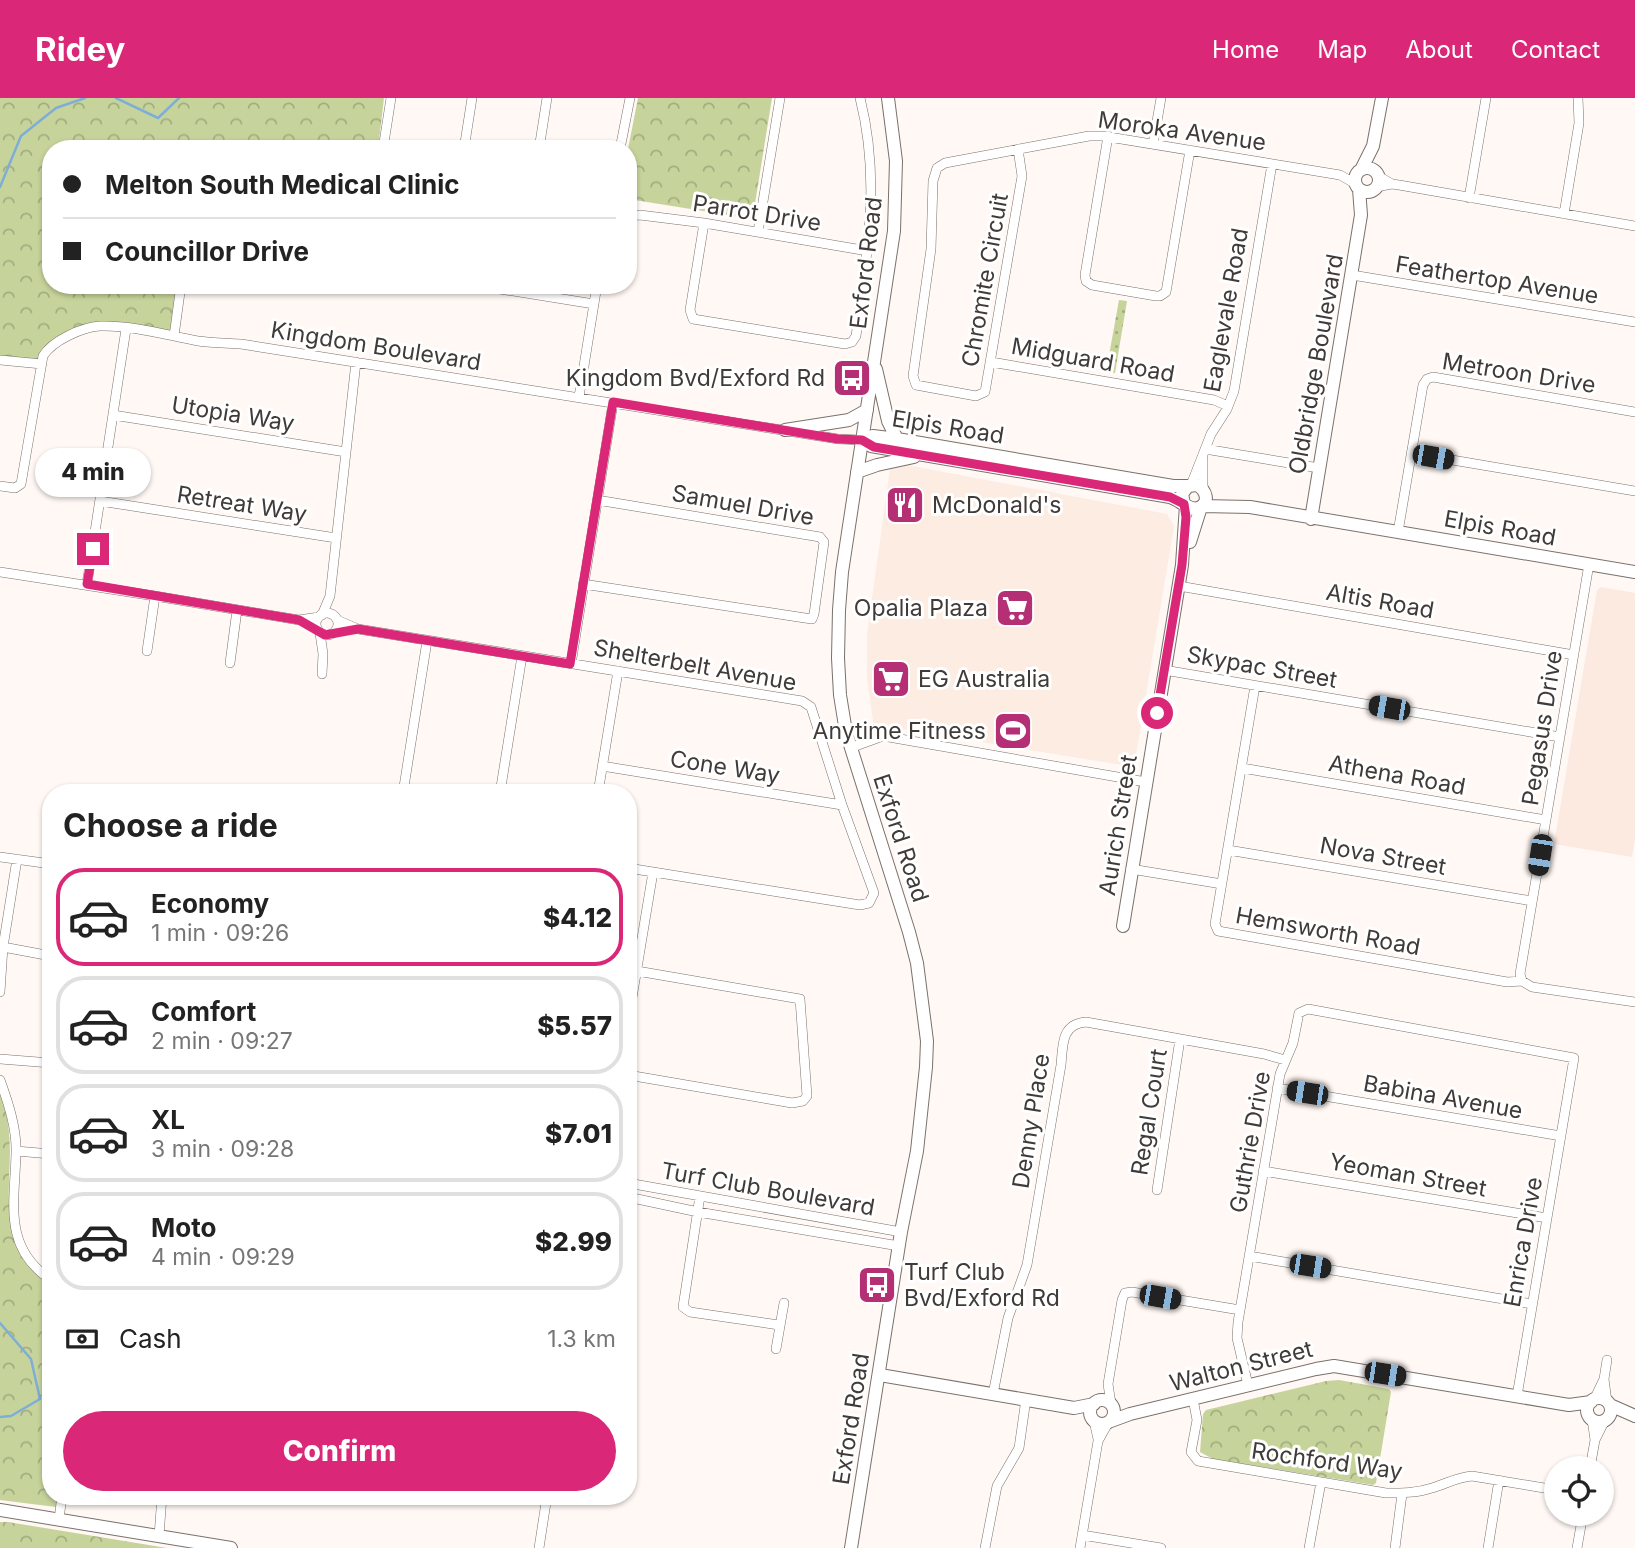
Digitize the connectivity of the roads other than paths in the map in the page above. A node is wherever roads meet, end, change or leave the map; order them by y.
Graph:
1 (391, 98) edge
2 (472, 98) edge
3 (547, 98) edge
4 (630, 98) edge
5 (780, 98) edge
6 (860, 98) edge
7 (888, 98) edge
8 (1161, 98) edge
9 (1382, 98) edge
10 (1486, 98) edge
11 (1578, 98) edge
12 (1108, 136) junction
13 (384, 140) edge
14 (465, 140) edge
15 (540, 140) edge
16 (622, 140) edge
17 (1153, 144) junction
18 (1373, 146) junction
19 (1018, 149) junction
20 (1190, 150) junction
21 (1272, 164) junction
22 (1359, 179) junction
23 (933, 181) joint
24 (1376, 181) junction
25 (1469, 198) junction
26 (637, 213) edge
27 (1564, 214) junction
28 (637, 215) edge
29 (640, 215) junction
30 (1362, 215) junction
31 (704, 223) junction
32 (1635, 226) edge
33 (758, 232) junction
34 (868, 251) junction
35 (1352, 275) junction
36 (180, 294) edge
37 (531, 294) edge
38 (596, 294) edge
39 (594, 304) junction
40 (1635, 323) edge
41 (126, 329) junction
42 (174, 336) junction
43 (0, 360) edge
44 (874, 361) junction
45 (356, 362) junction
46 (991, 362) junction
47 (42, 364) junction
48 (579, 397) junction
49 (613, 402) junction
50 (1228, 405) junction
51 (867, 410) junction
52 (1635, 412) edge
53 (113, 415) junction
54 (785, 430) junction
55 (897, 439) junction
56 (862, 440) junction
57 (346, 452) junction
58 (1204, 453) junction
59 (1412, 453) junction
60 (924, 455) junction
61 (1320, 468) junction
62 (857, 472) junction
63 (0, 486) edge
64 (1197, 487) junction
65 (1635, 491) edge
66 (597, 500) junction
67 (100, 502) junction
68 (1185, 505) junction
69 (1233, 505) junction
70 (1202, 506) junction
71 (1311, 519) junction
72 (1398, 532) junction
73 (336, 538) junction
74 (1589, 564) junction
75 (1182, 565) junction
76 (0, 572) edge
77 (1635, 572) edge
78 (87, 584) junction
79 (583, 584) junction
80 (1179, 586) junction
81 (155, 596) junction
82 (330, 596) junction
83 (237, 610) junction
84 (320, 616) junction
85 (336, 618) junction
86 (299, 620) junction
87 (358, 629) junction
88 (319, 632) junction
89 (333, 633) junction
90 (427, 640) junction
91 (147, 651) dead end
92 (324, 654) junction
93 (1574, 655) junction
94 (523, 656) junction
95 (230, 663) dead end
96 (570, 664) junction
97 (1164, 670) junction
98 (618, 671) junction
99 (322, 674) dead end
100 (1255, 686) junction
101 (1560, 737) junction
102 (850, 747) junction
103 (602, 766) junction
104 (1242, 768) junction
105 (1146, 782) junction
106 (404, 784) edge
107 (502, 784) edge
108 (599, 784) edge
109 (842, 805) junction
110 (1546, 820) junction
111 (1228, 850) junction
112 (0, 856) edge
113 (17, 859) junction
114 (42, 863) edge
115 (637, 869) edge
116 (1131, 869) junction
117 (653, 872) junction
118 (1222, 884) junction
119 (1532, 901) junction
120 (1122, 926) dead end
121 (3, 947) junction
122 (42, 954) edge
123 (637, 971) joint
124 (1522, 981) junction
125 (0, 992) edge
126 (1635, 1002) edge
127 (1180, 1039) junction
128 (0, 1059) edge
129 (1285, 1060) junction
130 (42, 1062) edge
131 (637, 1076) edge
132 (0, 1080) edge
133 (1277, 1088) junction
134 (1568, 1095) joint
135 (1561, 1136) junction
136 (16, 1151) junction
137 (42, 1153) edge
138 (1263, 1171) junction
139 (637, 1185) edge
140 (1157, 1191) dead end
141 (700, 1196) junction
142 (637, 1199) edge
143 (698, 1212) junction
144 (1547, 1218) junction
145 (901, 1232) junction
146 (899, 1246) junction
147 (1249, 1256) junction
148 (42, 1274) edge
149 (784, 1303) dead end
150 (1532, 1304) junction
151 (1240, 1310) junction
152 (779, 1325) junction
153 (776, 1349) dead end
154 (1607, 1360) dead end
155 (880, 1375) junction
156 (1604, 1379) junction
157 (1248, 1385) junction
158 (993, 1394) junction
159 (1517, 1396) junction
160 (1026, 1399) junction
161 (1193, 1399) junction
162 (1592, 1401) junction
163 (1104, 1404) junction
164 (1569, 1405) junction
165 (1074, 1408) junction
166 (1602, 1413) junction
167 (1130, 1414) junction
168 (1633, 1416) edge
169 (1093, 1419) junction
170 (1109, 1422) junction
171 (1098, 1441) junction
172 (1592, 1456) edge
173 (1499, 1480) junction
174 (1321, 1482) junction
175 (1544, 1488) edge
176 (1402, 1494) junction
177 (61, 1505) edge
178 (161, 1505) edge
179 (546, 1505) edge
180 (0, 1510) edge
181 (59, 1518) junction
182 (1581, 1526) edge
183 (1082, 1535) junction
184 (159, 1536) junction
185 (231, 1548) edge
186 (539, 1548) edge
187 (851, 1548) edge
188 (985, 1548) edge
189 (1080, 1548) edge
190 (1161, 1548) edge
191 (1310, 1548) edge
192 (1395, 1548) edge
193 (1488, 1548) edge
194 (1577, 1548) edge

1 - 13 street
2 - 14 street
3 - 15 street
4 - 16 street
5 - 33 street
6 - 34 street
7 - 44 street, Exford Road
8 - 17 street
9 - 18 street, Oldbridge Boulevard
10 - 25 street
11 - 27 street
12 - 17 street, Moroka Avenue
12 - 19 street, Moroka Avenue
12 - 20 street
17 - 20 street, Moroka Avenue
18 - 22 street, Oldbridge Boulevard
18 - 24 street, Oldbridge Boulevard
19 - 23 street, Moroka Avenue
19 - 46 street, Chromite Circuit
20 - 21 street, Moroka Avenue
21 - 22 street, Moroka Avenue
21 - 50 street, Eaglevale Road
22 - 24 street
22 - 24 street
22 - 30 street, Oldbridge Boulevard
23 - 46 street, Chromite Circuit
24 - 25 street
24 - 30 street, Oldbridge Boulevard
25 - 27 street
26 - 29 street, Parrot Drive
27 - 32 street
28 - 29 street, Parrot Drive
29 - 31 street, Parrot Drive
30 - 35 street, Oldbridge Boulevard
31 - 33 street, Parrot Drive
31 - 34 street
33 - 34 street, Parrot Drive
35 - 40 street, Feathertop Avenue
35 - 61 street, Oldbridge Boulevard
36 - 42 street
37 - 39 street
38 - 39 street
39 - 48 street
41 - 42 street, Kingdom Boulevard
41 - 47 street, Kingdom Boulevard
41 - 53 street
42 - 45 street, Kingdom Boulevard
43 - 47 street
44 - 51 street, Exford Road
44 - 55 street
45 - 48 street, Kingdom Boulevard
45 - 57 street
46 - 50 street, Midguard Road
47 - 63 street
48 - 49 street, Kingdom Boulevard
49 - 54 street, Kingdom Boulevard
49 - 66 street
50 - 58 street, Eaglevale Road
51 - 54 street
51 - 56 street, Exford Road
52 - 59 street, Metroon Drive
53 - 57 street, Utopia Way
53 - 67 street
54 - 56 street, Kingdom Boulevard
55 - 56 street, Elpis Road
55 - 64 street, Elpis Road
56 - 60 street, Elpis Road
56 - 62 street, Exford Road
57 - 73 street
58 - 61 street
58 - 64 street, Eaglevale Road
59 - 65 street
59 - 72 street, Metroon Drive
60 - 62 street
60 - 68 street, Elpis Road
61 - 71 street, Oldbridge Boulevard
62 - 102 street, Exford Road
64 - 68 street
64 - 69 street, Elpis Road
64 - 70 street
66 - 79 street
66 - 79 street, Samuel Drive
67 - 73 street, Retreat Way
67 - 78 street
68 - 70 street
68 - 75 street, Aurich Street
69 - 70 street, Elpis Road
69 - 71 street, Elpis Road
70 - 75 street, Aurich Street
71 - 72 street, Elpis Road
72 - 74 street, Elpis Road
73 - 82 street
74 - 77 street, Elpis Road
74 - 93 street, Pegasus Drive
75 - 80 street, Aurich Street
76 - 78 street
78 - 81 street
79 - 96 street
80 - 93 street, Altis Road
80 - 97 street, Aurich Street
81 - 83 street
81 - 91 street
82 - 84 street
82 - 85 street
83 - 86 street
83 - 95 street
84 - 85 street
84 - 86 street
84 - 88 street
85 - 87 street, Shelterbelt Avenue
85 - 89 street
86 - 88 street
87 - 89 street, Shelterbelt Avenue
87 - 90 street, Shelterbelt Avenue
88 - 89 street
88 - 92 street
89 - 92 street
90 - 94 street, Shelterbelt Avenue
90 - 106 street
92 - 99 street
93 - 101 street, Pegasus Drive
94 - 96 street, Shelterbelt Avenue
94 - 107 street
96 - 98 street, Shelterbelt Avenue
97 - 100 street, Skypac Street
97 - 105 street, Aurich Street
98 - 103 street
98 - 109 street, Shelterbelt Avenue
100 - 101 street, Skypac Street
100 - 104 street, Hemsworth Road
101 - 110 street, Pegasus Drive
102 - 105 street
102 - 145 street, Exford Road
103 - 108 street
103 - 109 street, Cone Way
104 - 110 street, Athena Road
104 - 111 street, Hemsworth Road
105 - 116 street, Aurich Street
109 - 117 street, Shelterbelt Avenue
110 - 119 street, Pegasus Drive
111 - 118 street, Hemsworth Road
111 - 119 street, Nova Street
112 - 113 street
113 - 114 street
113 - 121 street
115 - 117 street
116 - 118 street
116 - 120 street, Aurich Street
117 - 123 street
118 - 124 street, Hemsworth Road
119 - 124 street, Pegasus Drive
121 - 122 street
121 - 125 street
123 - 131 street
124 - 126 street, Hemsworth Road
127 - 129 street, Denny Place
127 - 140 street, Regal Court
127 - 158 street, Denny Place
128 - 130 street
129 - 133 street, Guthrie Drive
129 - 134 street, Guthrie Drive
132 - 136 street
133 - 135 street, Babina Avenue
133 - 138 street, Guthrie Drive
134 - 135 street, Enrica Drive
135 - 144 street, Enrica Drive
136 - 137 street
136 - 148 street
138 - 144 street, Yeoman Street
138 - 147 street, Guthrie Drive
139 - 141 street, Turf Club Boulevard
141 - 143 street
141 - 145 street, Turf Club Boulevard
142 - 143 street, Turf Club Boulevard
143 - 146 street, Turf Club Boulevard
143 - 152 street
144 - 150 street, Enrica Drive
145 - 146 street, Exford Road
146 - 155 street, Exford Road
147 - 150 street
147 - 151 street, Guthrie Drive
149 - 152 street
150 - 159 street, Enrica Drive
151 - 157 street, Guthrie Drive
151 - 163 street
152 - 153 street
154 - 156 street
155 - 158 street
155 - 187 street, Exford Road
156 - 162 street
156 - 166 street
157 - 159 street, Walton Street
157 - 161 street, Walton Street
158 - 160 street
159 - 164 street, Walton Street
160 - 165 street
160 - 188 street
161 - 167 street, Walton Street
161 - 174 street, Rochford Way
162 - 164 street, Walton Street
162 - 166 street
163 - 165 street
163 - 167 street
163 - 169 street
163 - 170 street
164 - 166 street, Walton Street
165 - 169 street
166 - 168 street
166 - 172 street
167 - 170 street, Walton Street
169 - 170 street
169 - 171 street
170 - 171 street
171 - 183 street
173 - 175 street, Rochford Way
173 - 176 street, Rochford Way
173 - 193 street
174 - 176 street, Rochford Way
174 - 191 street
176 - 192 street
177 - 181 street
178 - 184 street
179 - 186 street
180 - 181 street
181 - 184 street
182 - 194 street
183 - 189 street
183 - 190 street
184 - 185 street

